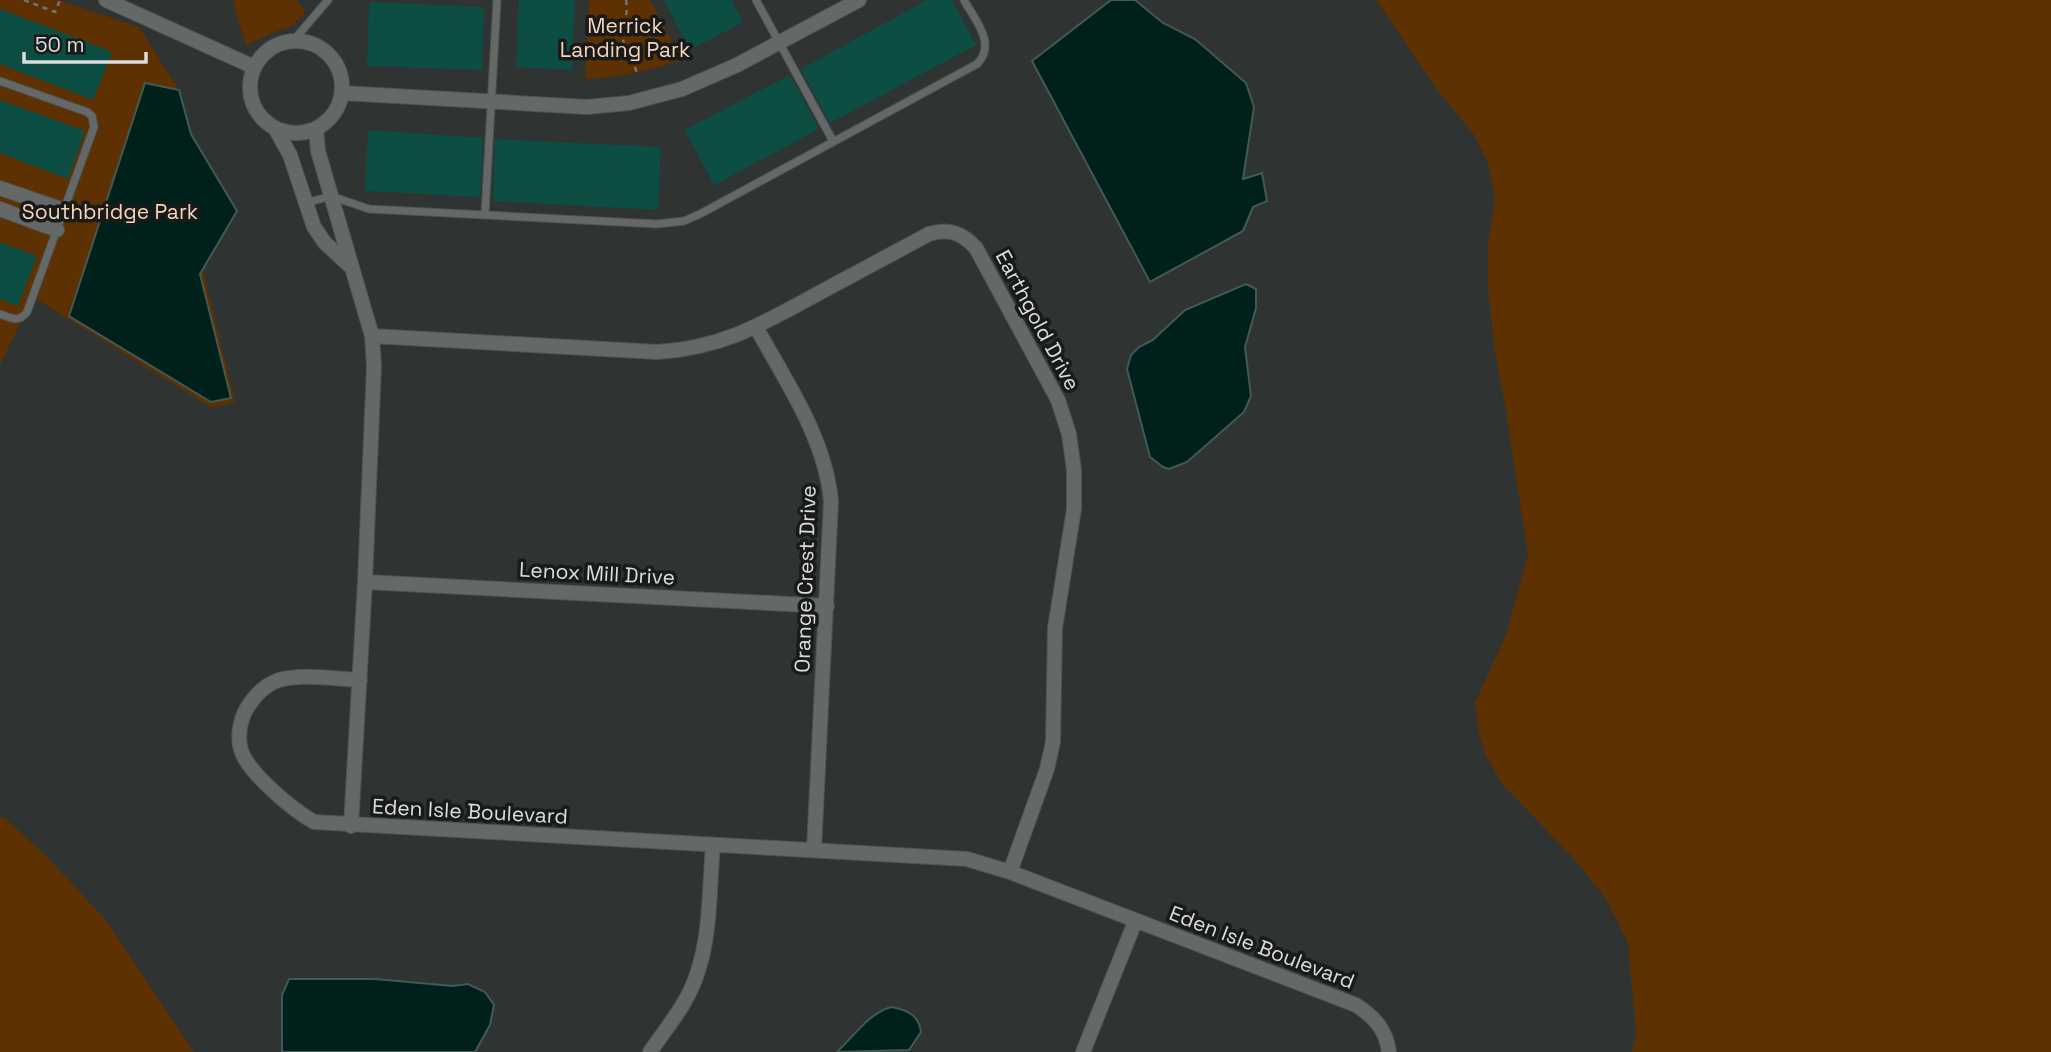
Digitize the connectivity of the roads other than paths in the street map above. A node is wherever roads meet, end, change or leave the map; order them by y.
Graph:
1 (106, 0) edge
2 (328, 0) edge
3 (497, 0) edge
4 (756, 0) edge
5 (859, 0) edge
6 (964, 0) edge
7 (293, 40) junction
8 (779, 42) junction
9 (254, 67) junction
10 (0, 80) edge
11 (342, 93) junction
12 (491, 102) junction
13 (275, 128) junction
14 (316, 129) junction
15 (832, 141) junction
16 (0, 188) edge
17 (331, 196) junction
18 (305, 203) junction
19 (0, 209) edge
20 (64, 210) junction
21 (485, 214) junction
22 (57, 230) junction
23 (352, 269) junction
24 (0, 314) edge
25 (756, 327) junction
26 (372, 336) junction
27 (365, 582) junction
28 (827, 606) junction
29 (360, 680) junction
30 (351, 826) junction
31 (713, 846) junction
32 (814, 850) junction
33 (1010, 872) junction
34 (1135, 922) junction
35 (650, 1052) edge
36 (1083, 1052) edge
37 (1389, 1052) edge

1 - 9 street
2 - 7 lane
3 - 12 lane
4 - 8 lane
5 - 8 street
6 - 15 lane
7 - 9 street
7 - 11 street
8 - 12 street
8 - 15 lane
9 - 13 street
10 - 20 lane
11 - 12 street
11 - 14 street
12 - 21 lane
13 - 14 street
13 - 18 street, Eden Isle Boulevard
14 - 17 street, Eden Isle Boulevard
15 - 21 lane
16 - 20 street
17 - 18 lane
17 - 21 lane
17 - 23 street, Eden Isle Boulevard
18 - 23 street, Eden Isle Boulevard
19 - 22 street
20 - 22 lane
22 - 24 lane
23 - 26 street, Eden Isle Boulevard
25 - 26 street, Earthgold Drive
25 - 28 street, Orange Crest Drive
25 - 33 street, Earthgold Drive
26 - 27 street, Eden Isle Boulevard
27 - 28 street, Lenox Mill Drive
27 - 29 street, Eden Isle Boulevard
28 - 32 street, Orange Crest Drive
29 - 30 street, Eden Isle Boulevard
29 - 30 street
30 - 31 street, Eden Isle Boulevard
31 - 32 street, Eden Isle Boulevard
31 - 35 street
32 - 33 street, Eden Isle Boulevard
33 - 34 street, Eden Isle Boulevard
34 - 36 street, Eden Isle Boulevard
34 - 37 street, Eden Isle Boulevard

